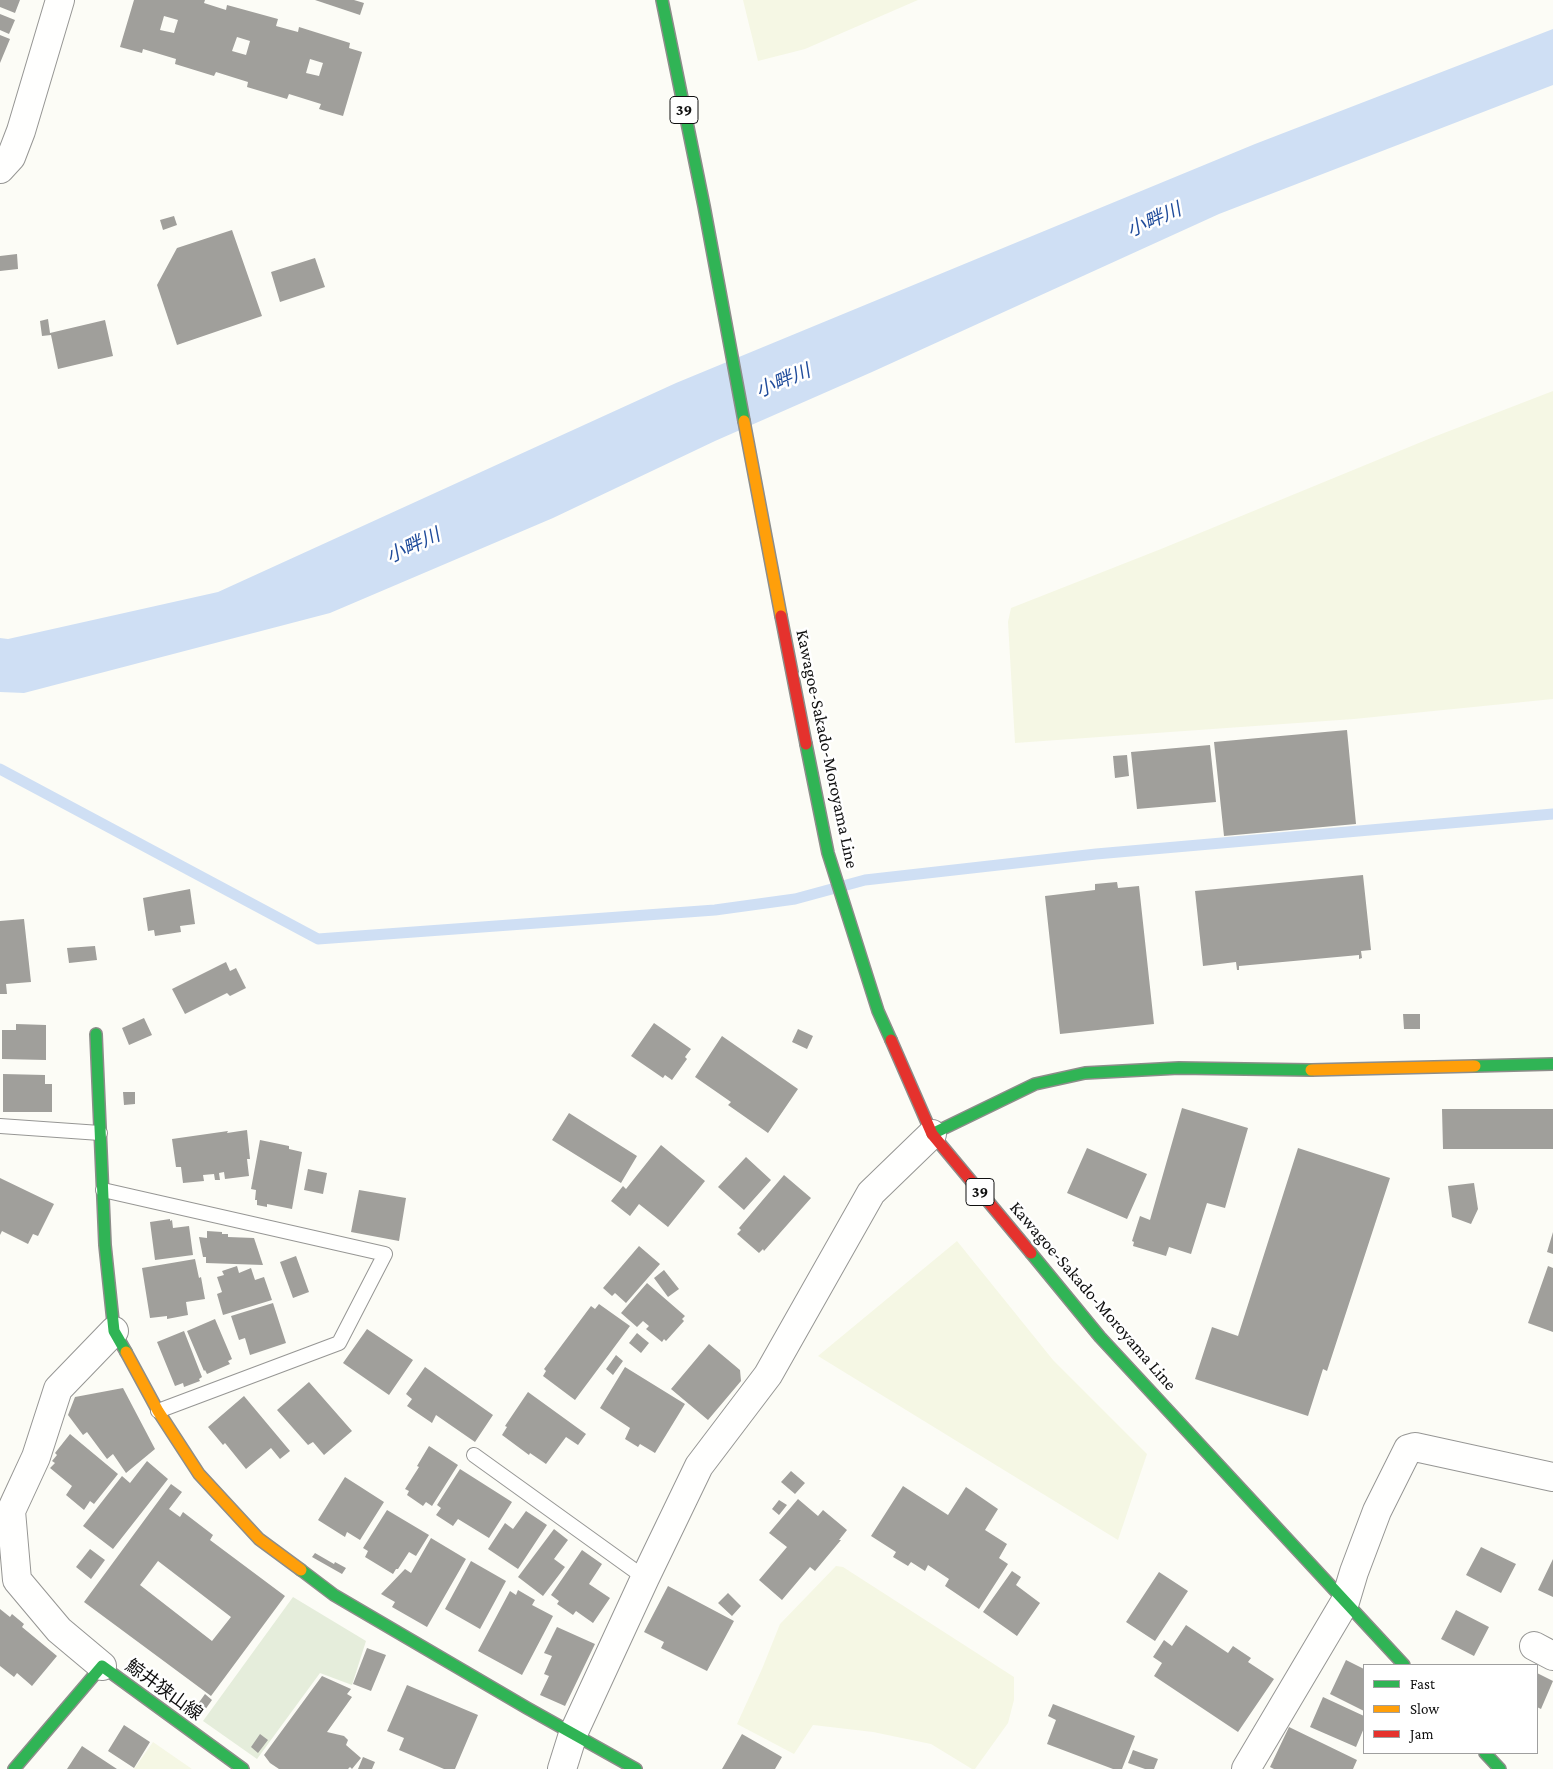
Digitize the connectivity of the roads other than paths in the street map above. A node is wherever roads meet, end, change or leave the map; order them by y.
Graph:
1 (60, 0) edge
2 (662, 0) edge
3 (0, 170) edge
4 (96, 1034) dead end
5 (1553, 1064) edge
6 (0, 1126) edge
7 (100, 1133) junction
8 (932, 1134) junction
9 (103, 1190) junction
10 (114, 1331) junction
11 (158, 1411) junction
12 (474, 1455) dead end
13 (1553, 1477) edge
14 (5, 1510) edge
15 (645, 1578) junction
16 (1345, 1602) junction
17 (1403, 1664) edge
18 (102, 1666) junction
19 (573, 1734) junction
20 (1486, 1754) edge
21 (14, 1769) edge
22 (243, 1769) edge
23 (562, 1769) edge
24 (636, 1769) edge
25 (1246, 1769) edge
26 (1500, 1769) edge

1 - 3 street
2 - 8 main road, Kawagoe-Sakado-Moroyama Line / 39
4 - 7 main road
5 - 8 main road
6 - 7 lane
7 - 9 main road
8 - 15 street
8 - 16 main road, Kawagoe-Sakado-Moroyama Line / 39
9 - 10 main road
9 - 11 lane
10 - 11 main road
10 - 14 street
11 - 19 main road
12 - 15 lane
13 - 16 street
14 - 18 street
15 - 19 street
16 - 17 main road, Kawagoe-Sakado-Moroyama Line / 39
16 - 25 street
18 - 21 main road, 鯨井狭山線
18 - 22 main road, 鯨井狭山線
19 - 23 street
19 - 24 main road
20 - 26 main road

